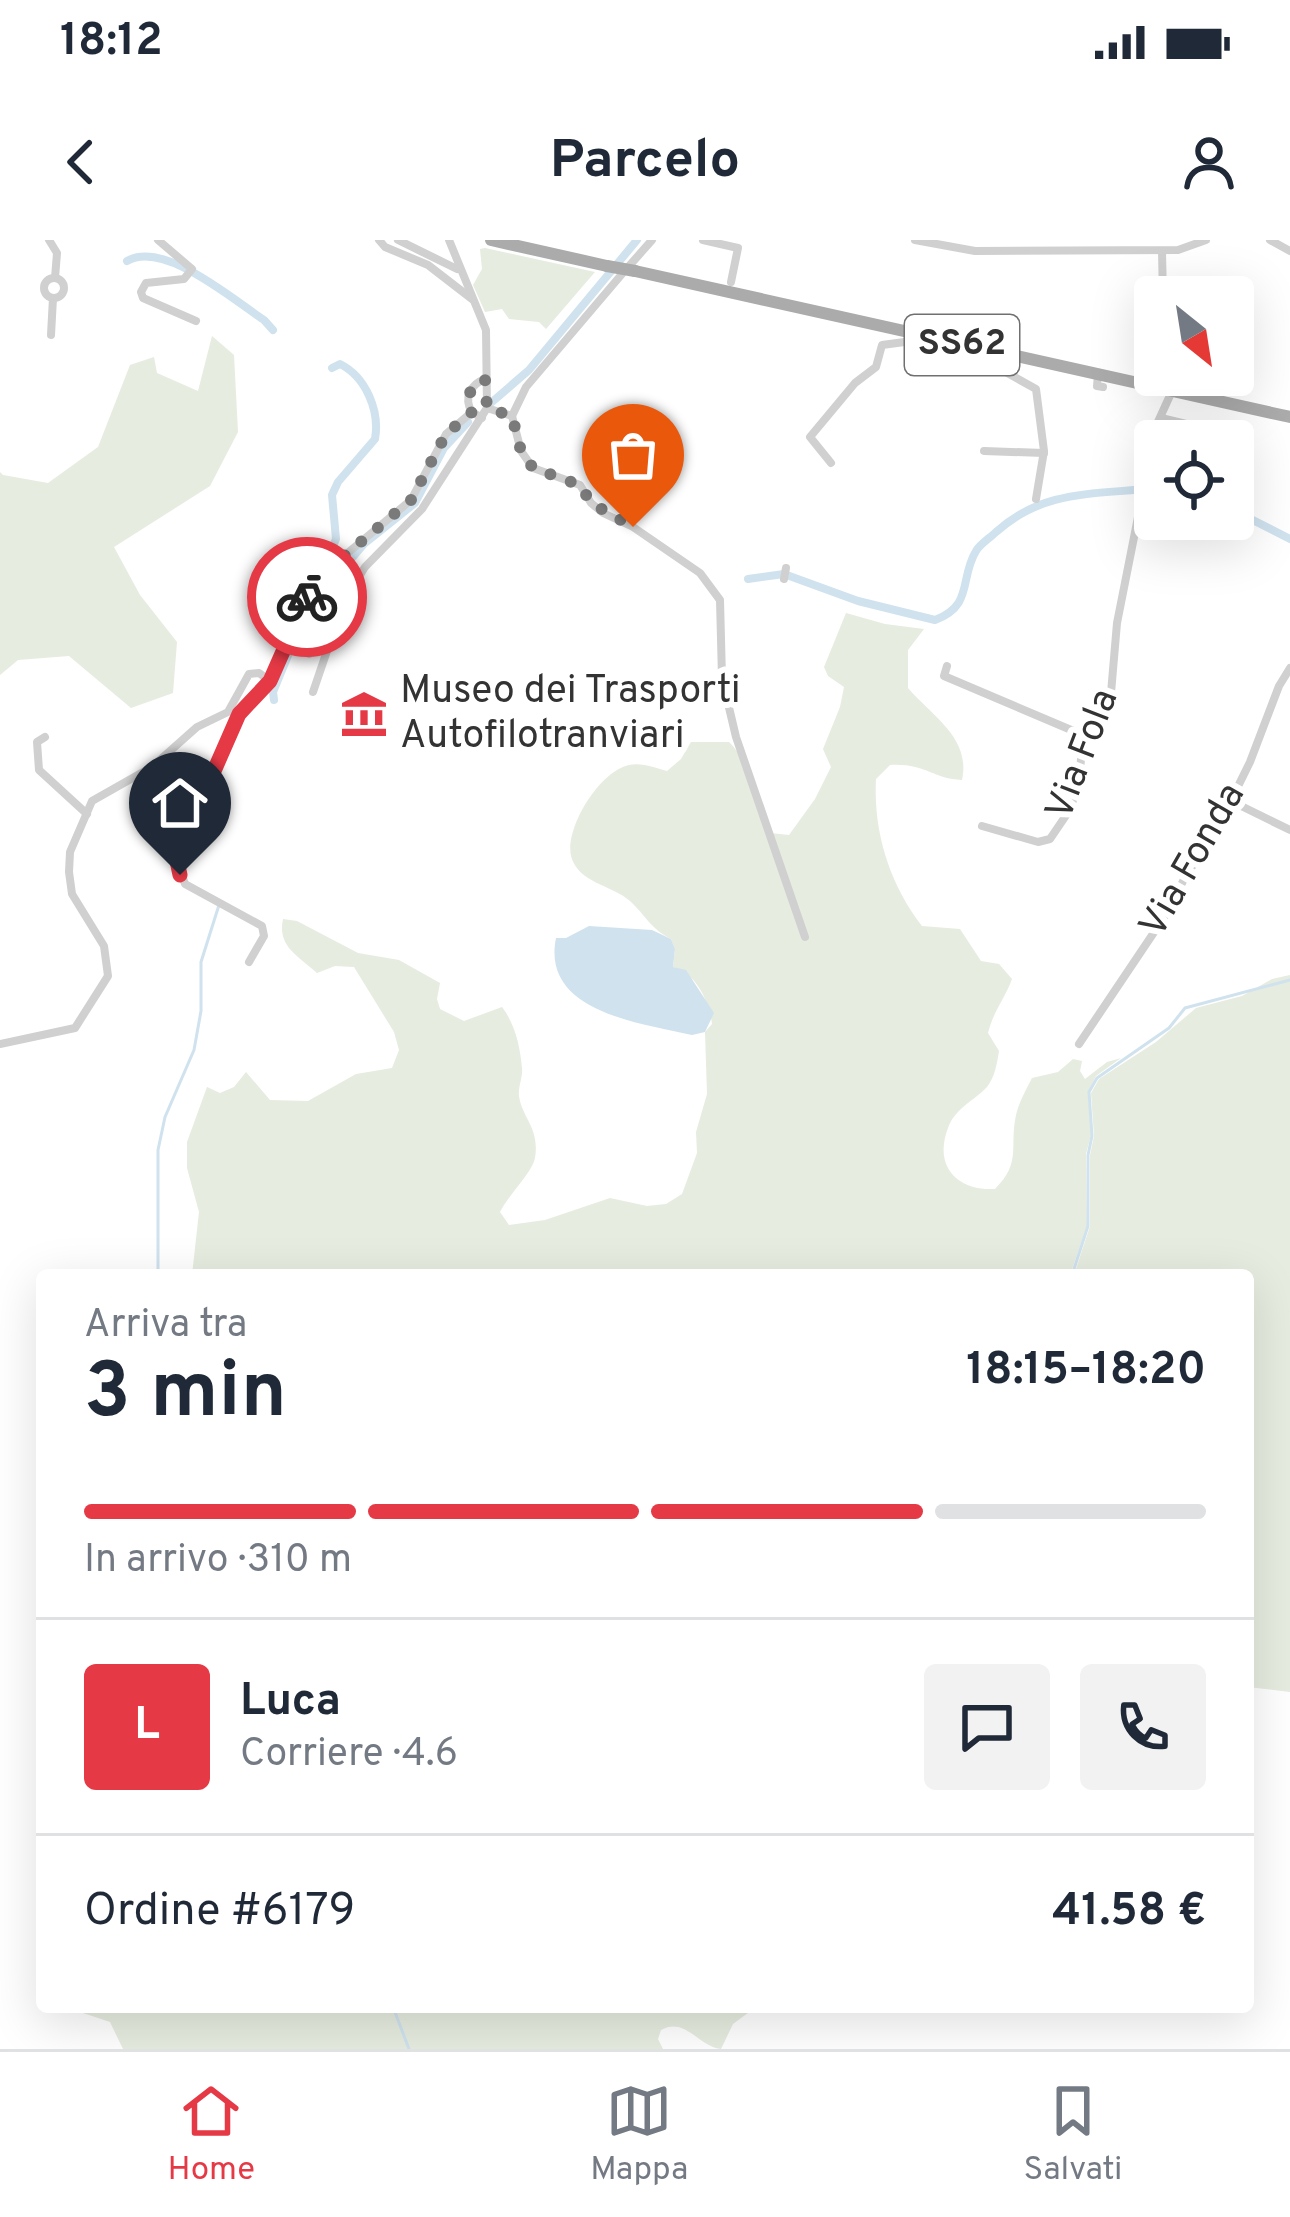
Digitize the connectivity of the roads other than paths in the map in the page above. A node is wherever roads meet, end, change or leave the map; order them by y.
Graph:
1 (49, 240) edge
2 (158, 240) edge
3 (379, 240) edge
4 (398, 240) edge
5 (491, 240) edge
6 (652, 240) edge
7 (703, 240) edge
8 (915, 240) edge
9 (1206, 240) edge
10 (1270, 240) edge
11 (449, 242) edge
12 (1162, 250) junction
13 (1290, 251) edge
14 (422, 254) junction
15 (459, 270) junction
16 (629, 270) junction
17 (1163, 276) edge
18 (445, 278) junction
19 (731, 282) dead end
20 (473, 299) junction
21 (196, 321) dead end
22 (913, 334) junction
23 (51, 335) dead end
24 (987, 351) junction
25 (485, 379) junction
26 (1134, 385) edge
27 (1164, 396) edge
28 (1209, 396) edge
29 (487, 408) junction
30 (472, 412) junction
31 (512, 416) junction
32 (1290, 417) edge
33 (482, 418) junction
34 (1161, 418) joint
35 (1170, 420) edge
36 (984, 451) dead end
37 (1044, 453) junction
38 (831, 463) dead end
39 (1036, 499) dead end
40 (1134, 527) edge
41 (947, 667) dead end
42 (1290, 668) edge
43 (270, 681) junction
44 (314, 692) dead end
45 (1083, 735) junction
46 (45, 737) dead end
47 (1231, 802) junction
48 (87, 814) junction
49 (982, 826) dead end
50 (1290, 830) edge
51 (805, 937) dead end
52 (249, 962) dead end
53 (0, 1044) edge
54 (1078, 1044) dead end

1 - 23 street
2 - 21 street
3 - 18 street
4 - 14 street
5 - 16 main road, SS62, bridge
6 - 16 street
7 - 19 street
8 - 12 street
9 - 12 street
10 - 13 street
11 - 14 street
11 - 15 street
12 - 17 street
14 - 15 street
15 - 18 street
15 - 20 street
16 - 22 main road, SS62
16 - 31 street
18 - 20 street
20 - 25 street
22 - 24 main road, SS62
22 - 38 street
24 - 26 main road, SS62
24 - 37 street
25 - 29 street
25 - 30 street
27 - 34 street, Via Fola
28 - 32 main road, SS62
29 - 31 street
29 - 33 street
30 - 33 street
30 - 43 street
31 - 51 street
33 - 44 street
34 - 35 street
36 - 37 street
37 - 39 street
40 - 45 street, Via Fola
41 - 45 street
42 - 47 street, Via Fonda
43 - 48 street
43 - 52 street
45 - 49 street, Via Fola
46 - 48 street
47 - 50 street
47 - 54 street, Via Fonda
48 - 53 street

